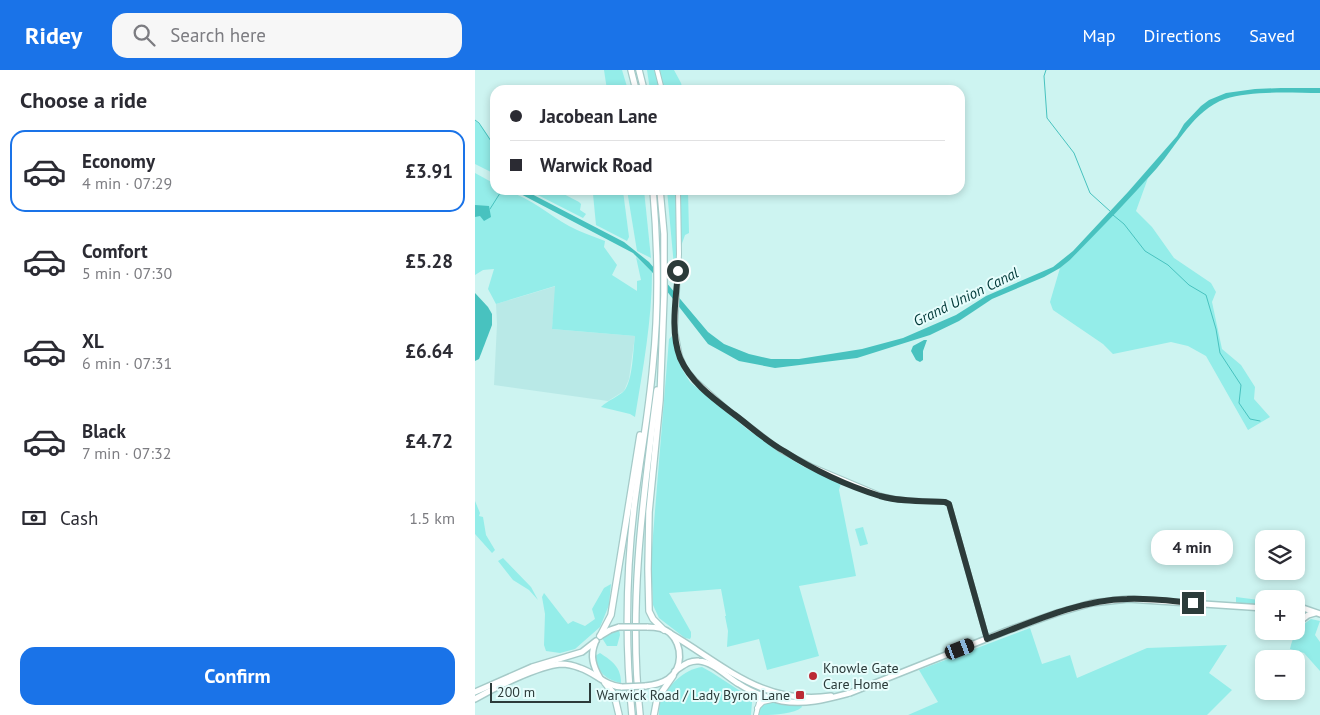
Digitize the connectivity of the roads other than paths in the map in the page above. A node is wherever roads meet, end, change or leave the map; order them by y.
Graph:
1 (631, 70) edge
2 (639, 70) edge
3 (657, 70) edge
4 (635, 85) edge
5 (642, 85) edge
6 (661, 85) edge
7 (653, 195) edge
8 (660, 195) edge
9 (678, 195) edge
10 (663, 326) junction
11 (655, 336) junction
12 (1255, 607) edge
13 (1305, 609) edge
14 (1318, 613) edge
15 (1305, 618) edge
16 (664, 630) junction
17 (670, 634) junction
18 (598, 638) junction
19 (987, 639) junction
20 (729, 671) junction
21 (674, 674) junction
22 (603, 681) junction
23 (752, 690) junction
24 (476, 691) edge
25 (850, 692) junction
26 (761, 694) junction
27 (475, 699) edge
28 (778, 700) junction
29 (757, 708) junction
30 (619, 715) edge
31 (632, 715) edge
32 (640, 715) edge
33 (654, 715) edge
34 (756, 715) edge

1 - 4 highway
2 - 5 highway
3 - 6 street
7 - 11 highway
8 - 10 highway
9 - 19 street
10 - 16 highway
10 - 32 highway
11 - 18 highway
11 - 31 highway
12 - 19 main road
13 - 14 main road
14 - 15 main road
16 - 17 main road
16 - 18 main road, bridge
17 - 20 main road
17 - 21 main road
18 - 22 main road
18 - 24 main road
19 - 25 main road
20 - 25 main road
20 - 26 main road
21 - 22 main road, bridge
21 - 23 main road
21 - 33 highway
22 - 27 main road
22 - 30 highway
23 - 26 main road
23 - 29 street
25 - 28 main road
26 - 28 main road
26 - 29 street
28 - 29 street
29 - 34 street

